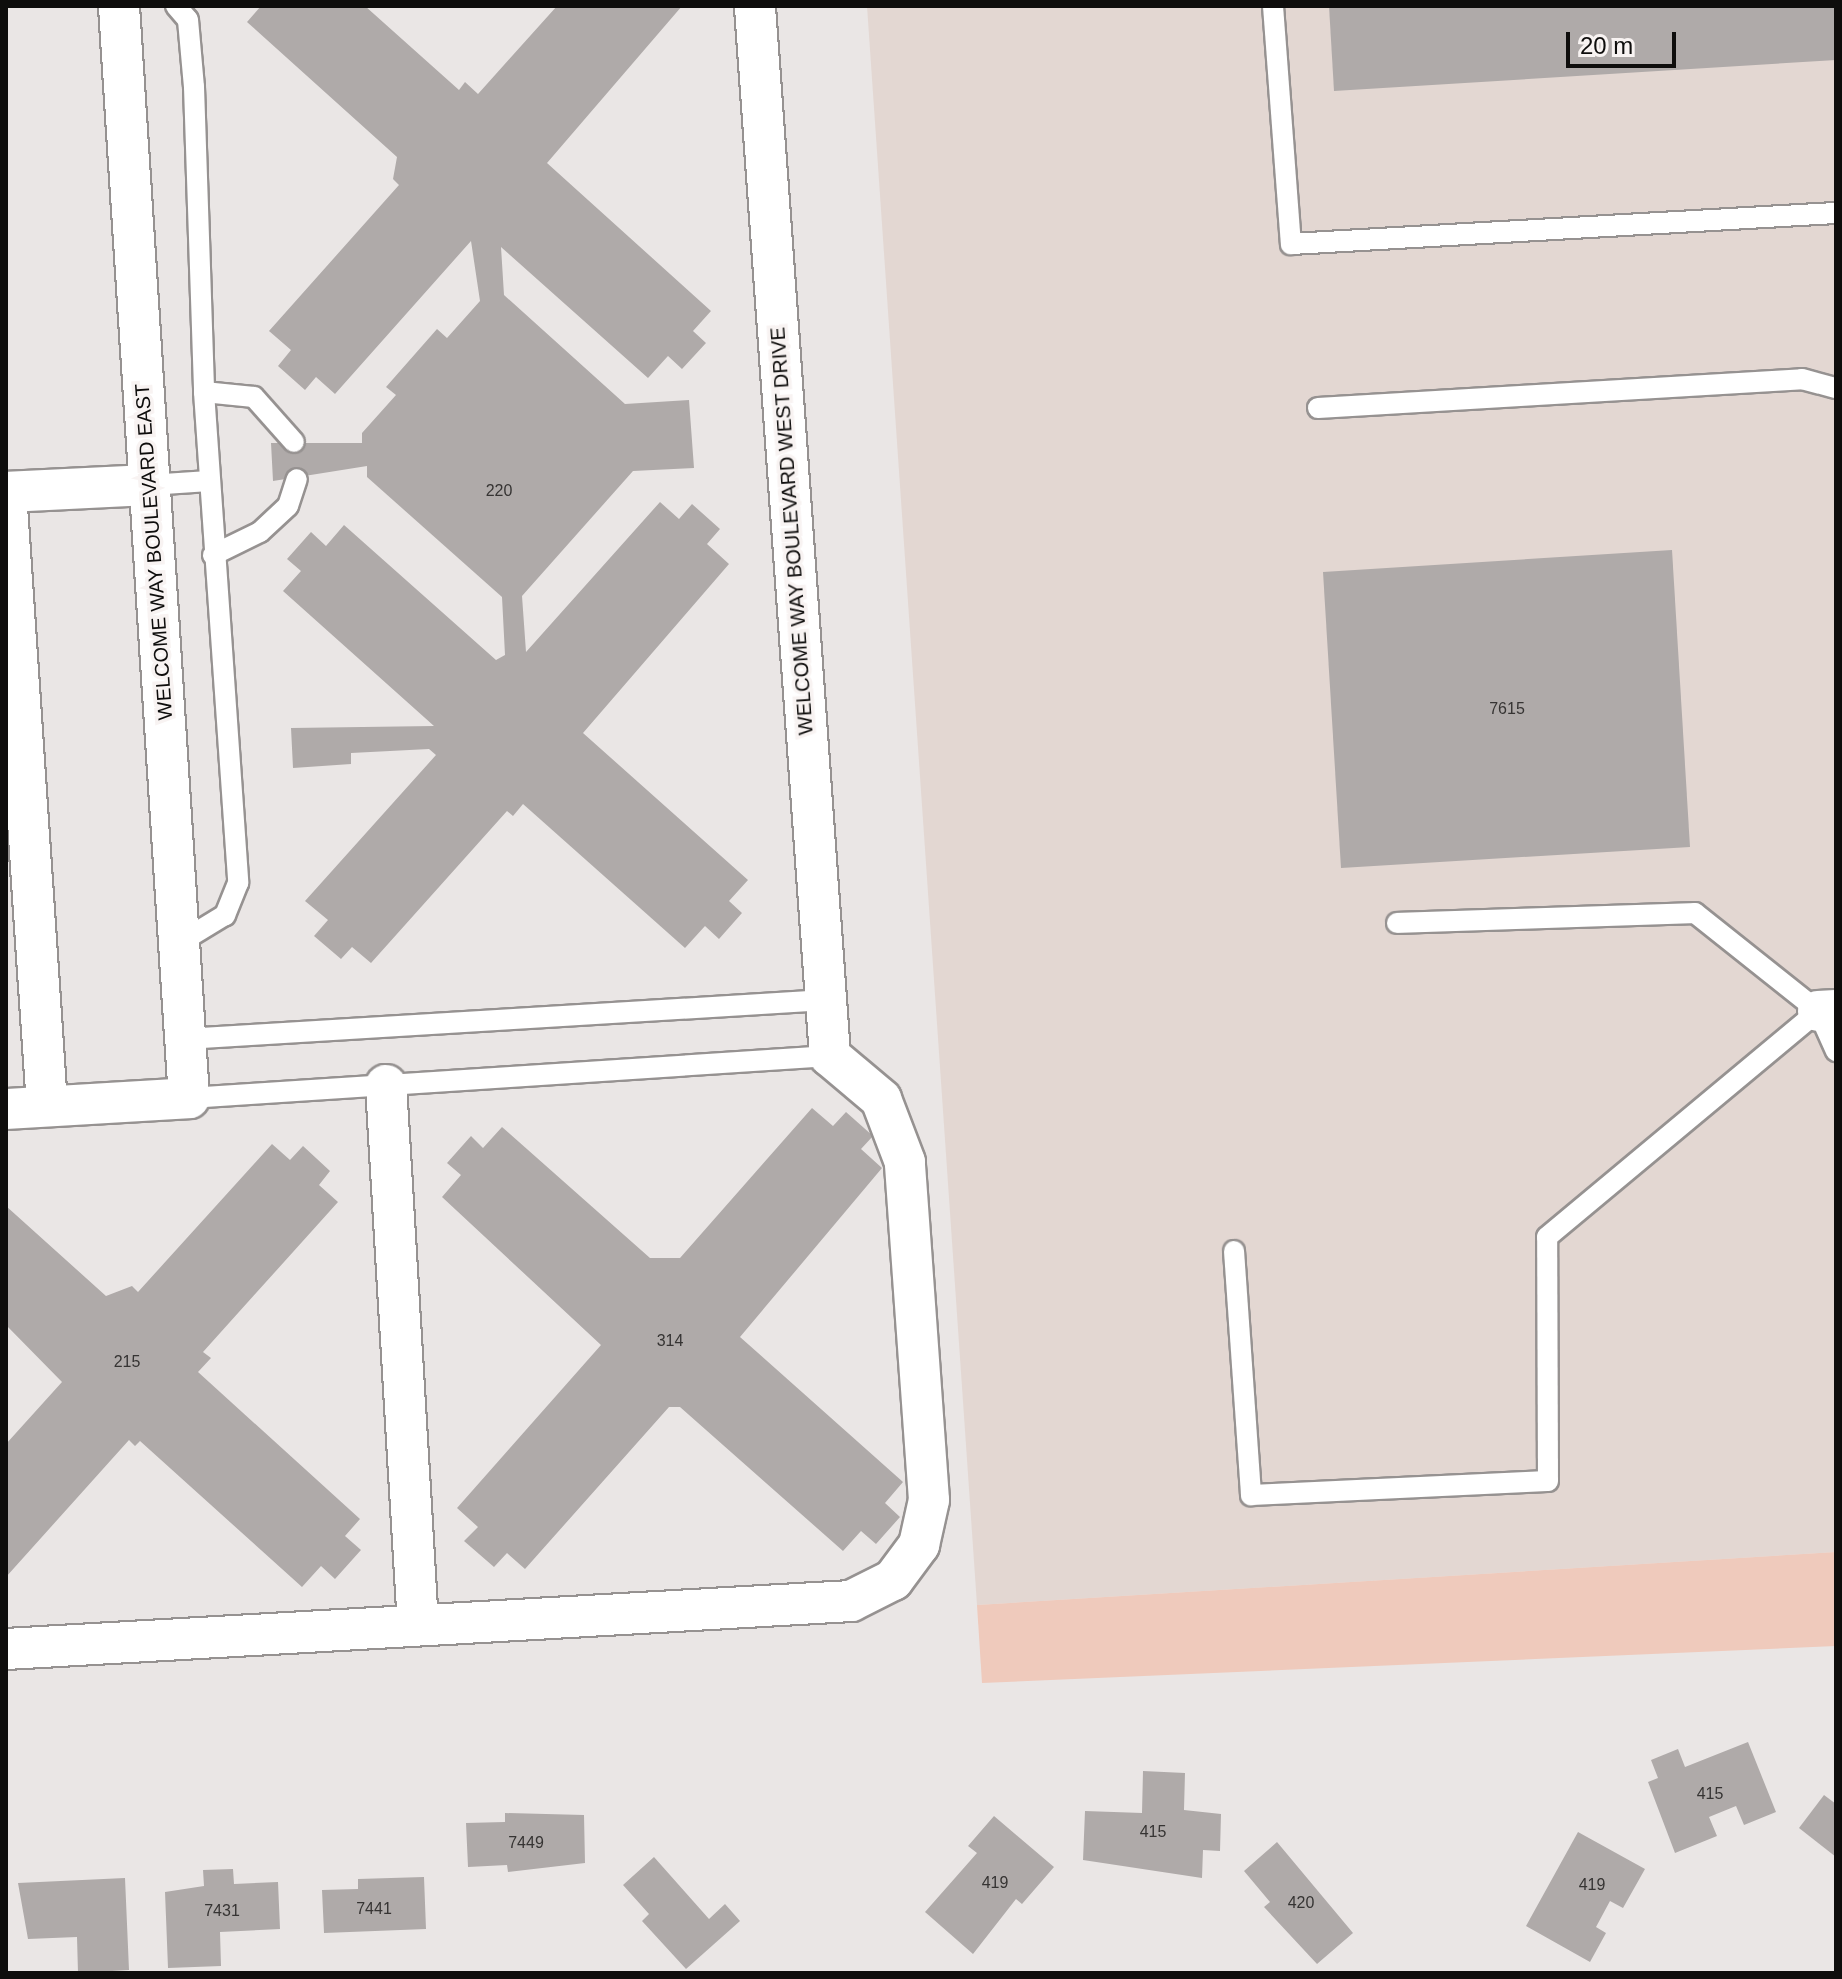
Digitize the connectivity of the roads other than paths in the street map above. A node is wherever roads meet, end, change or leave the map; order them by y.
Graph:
1 (119, 6) edge
2 (176, 6) edge
3 (755, 6) edge
4 (1273, 6) edge
5 (1836, 213) edge
6 (1836, 388) edge
7 (204, 392) junction
8 (1318, 408) dead end
9 (294, 442) dead end
10 (297, 479) dead end
11 (209, 481) junction
12 (149, 485) junction
13 (6, 492) edge
14 (213, 555) junction
15 (1397, 923) dead end
16 (179, 943) junction
17 (826, 1000) junction
18 (1827, 1010) edge
19 (185, 1039) junction
20 (1836, 1051) edge
21 (830, 1056) junction
22 (386, 1085) junction
23 (189, 1098) junction
24 (47, 1106) junction
25 (6, 1109) edge
26 (1234, 1251) dead end
27 (418, 1625) junction
28 (6, 1649) edge

1 - 12 street, WELCOME WAY BOULEVARD EAST
2 - 7 lane
3 - 17 street, WELCOME WAY BOULEVARD WEST DRIVE
4 - 5 lane
6 - 8 lane
7 - 9 lane
7 - 11 lane
10 - 14 lane
11 - 12 lane
11 - 14 lane
12 - 13 street
12 - 16 street, WELCOME WAY BOULEVARD EAST
13 - 24 street
14 - 16 lane
15 - 18 lane
16 - 19 street, WELCOME WAY BOULEVARD EAST
17 - 19 lane
17 - 21 street, WELCOME WAY BOULEVARD WEST DRIVE
18 - 20 lane
18 - 26 lane
19 - 23 street, WELCOME WAY BOULEVARD EAST
21 - 22 lane
21 - 27 street
22 - 23 lane
22 - 27 street
23 - 24 street
24 - 25 street
27 - 28 street

